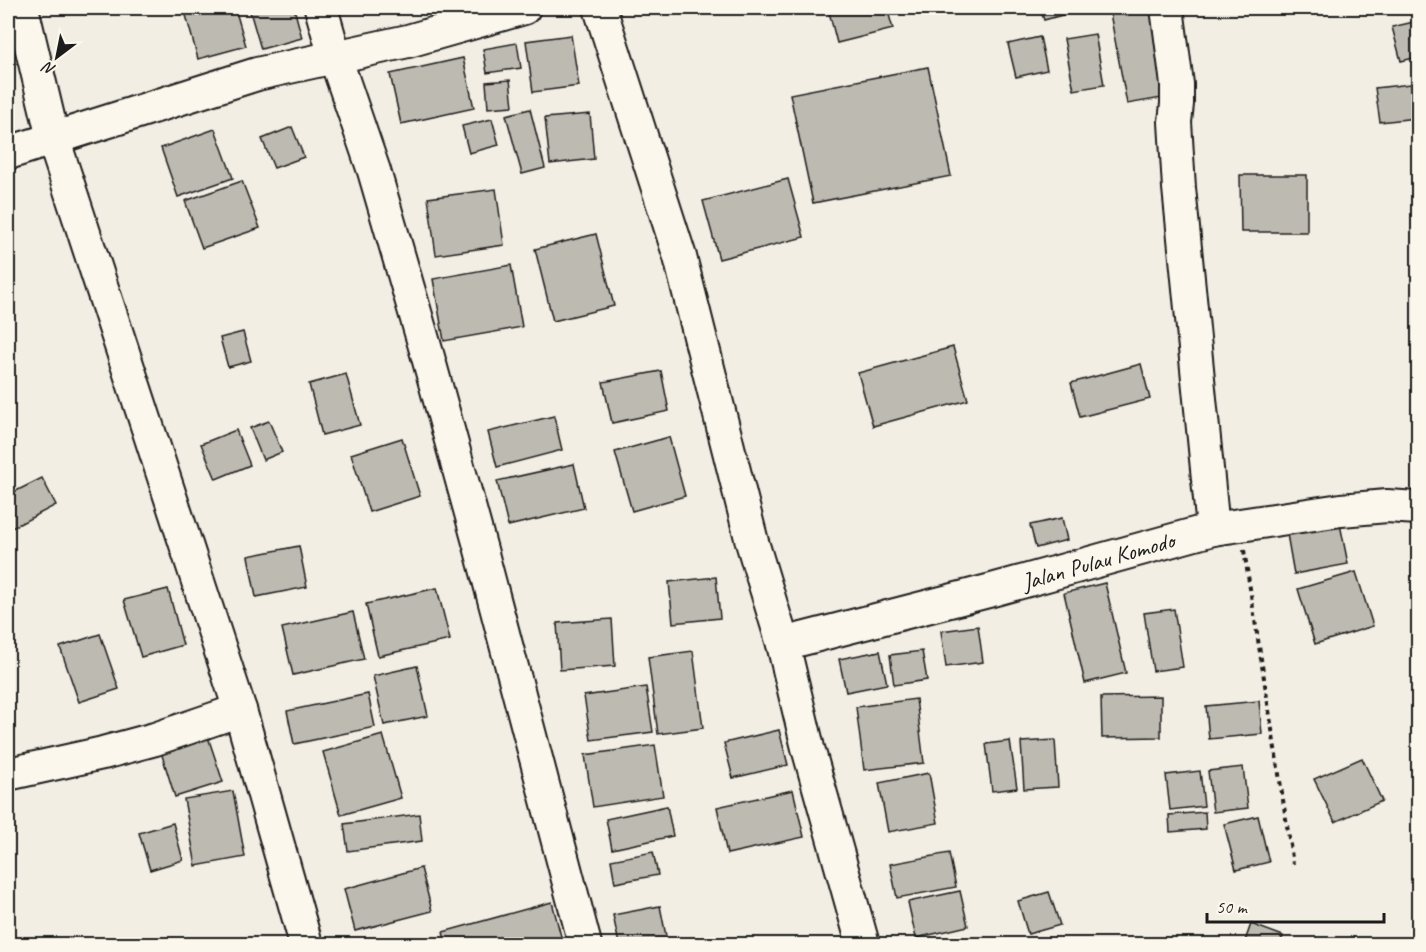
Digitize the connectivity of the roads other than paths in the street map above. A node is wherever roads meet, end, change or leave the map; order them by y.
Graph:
1 (22, 8) edge
2 (321, 8) edge
3 (524, 8) edge
4 (600, 8) edge
5 (1167, 8) edge
6 (335, 57) junction
7 (53, 138) junction
8 (8, 153) edge
9 (1419, 508) edge
10 (1227, 527) junction
11 (783, 644) junction
12 (240, 710) junction
13 (8, 774) edge
14 (306, 945) edge
15 (585, 945) edge
16 (863, 945) edge

1 - 7 street
2 - 6 street
3 - 6 street
4 - 11 street
5 - 10 street
6 - 7 street
6 - 15 street
7 - 8 street
7 - 12 street
9 - 10 street, Jalan Pulau Komodo
10 - 11 street, Jalan Pulau Komodo
11 - 16 street
12 - 13 street
12 - 14 street

